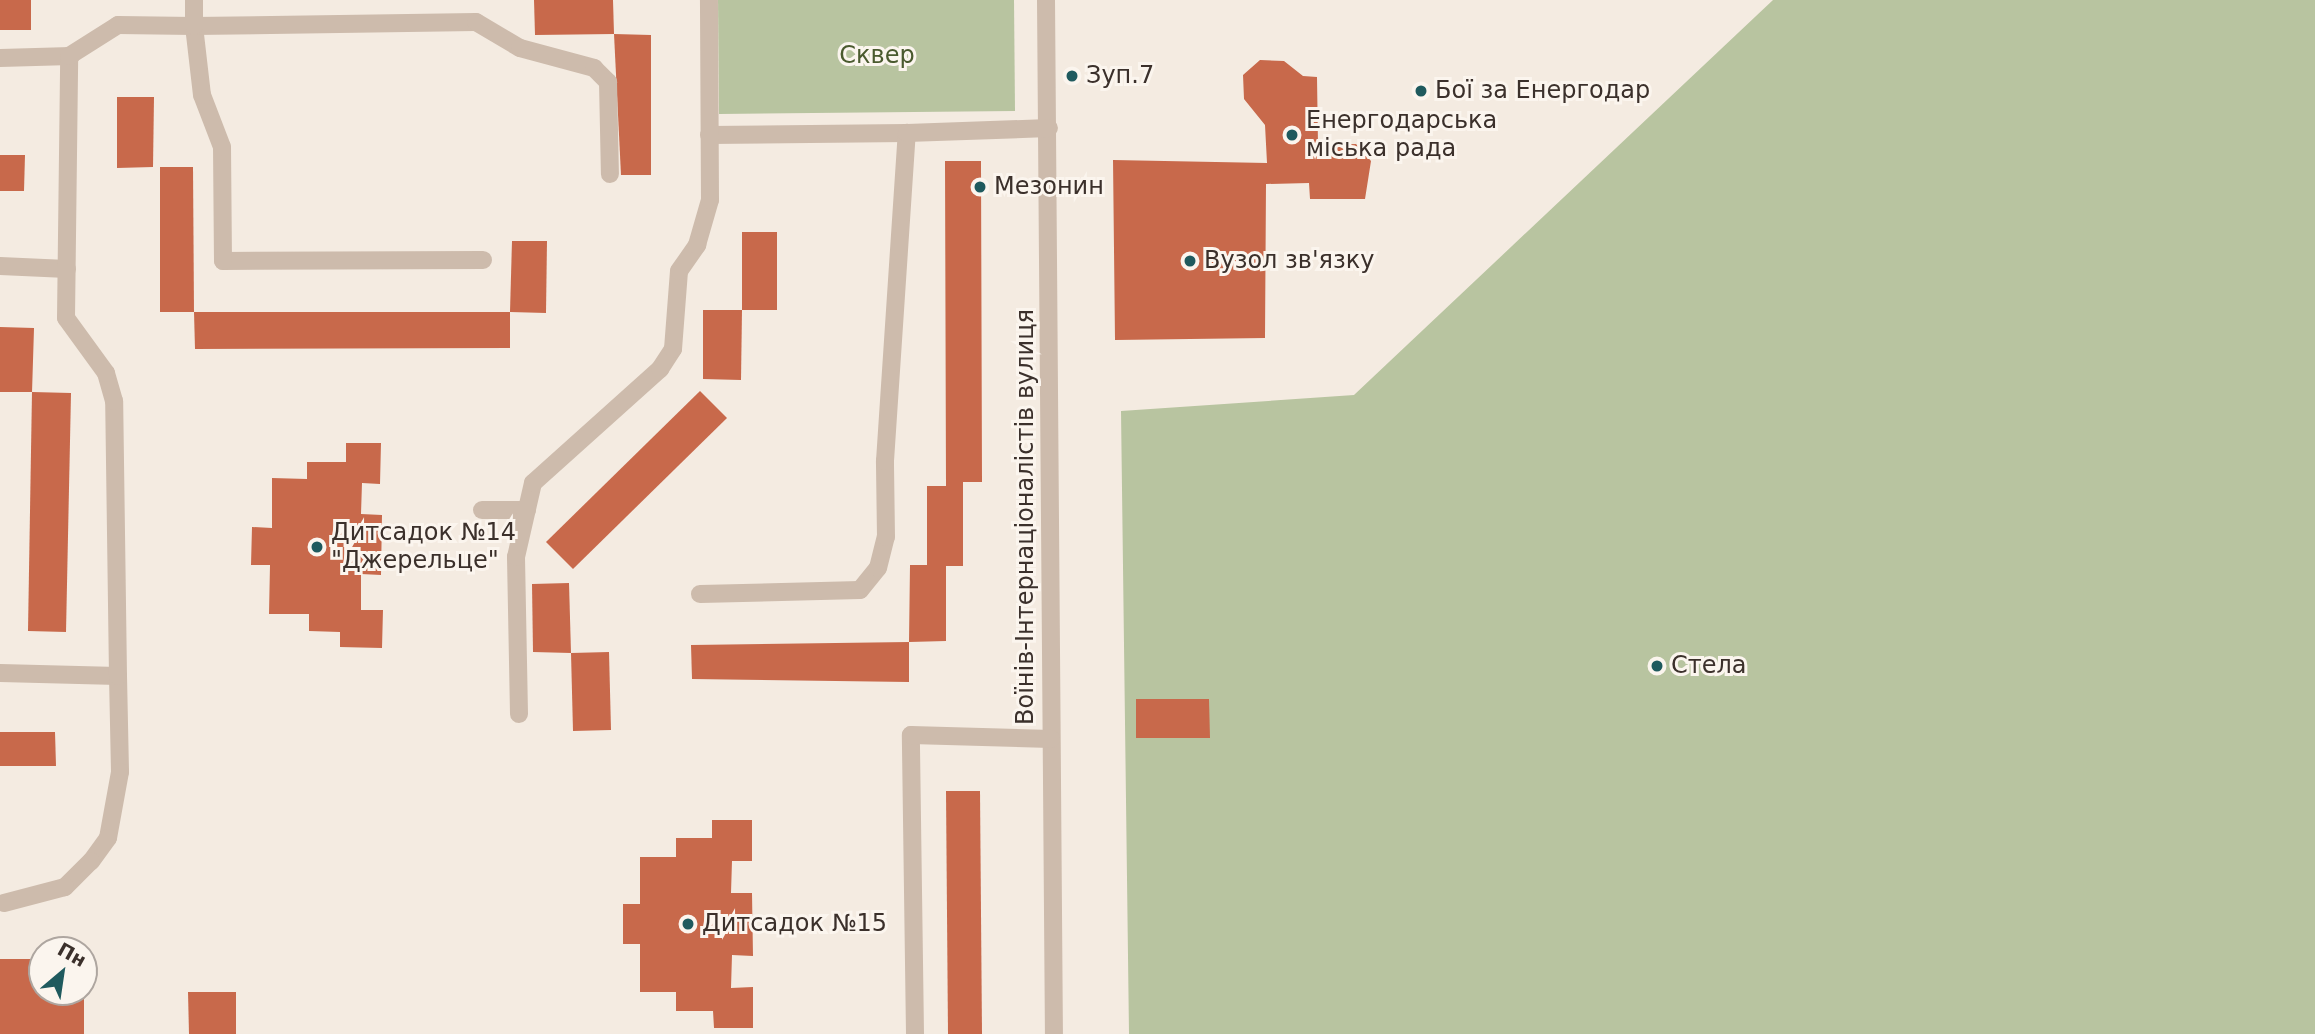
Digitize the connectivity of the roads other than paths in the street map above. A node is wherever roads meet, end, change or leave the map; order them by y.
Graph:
1 (194, 0) edge
2 (709, 0) edge
3 (1046, 0) edge
4 (194, 26) junction
5 (71, 56) junction
6 (0, 58) edge
7 (1049, 128) junction
8 (907, 133) junction
9 (709, 135) junction
10 (610, 174) dead end
11 (483, 260) dead end
12 (0, 266) edge
13 (67, 269) junction
14 (482, 510) dead end
15 (527, 510) junction
16 (700, 594) dead end
17 (0, 673) edge
18 (118, 676) junction
19 (519, 715) dead end
20 (1051, 739) junction
21 (4, 903) dead end
22 (915, 1034) edge
23 (1054, 1034) edge

1 - 4 street
2 - 9 street
3 - 7 street, Воїнів-Інтернаціоналістів вулиця
4 - 5 street
4 - 10 street
4 - 11 street
5 - 6 street
5 - 13 street
7 - 8 street
7 - 20 street, Воїнів-Інтернаціоналістів вулиця
8 - 9 street
8 - 16 street
9 - 15 street
12 - 13 street
13 - 18 street
14 - 15 street
15 - 19 street
17 - 18 street
18 - 21 street
20 - 22 street
20 - 23 street, Воїнів-Інтернаціоналістів вулиця

